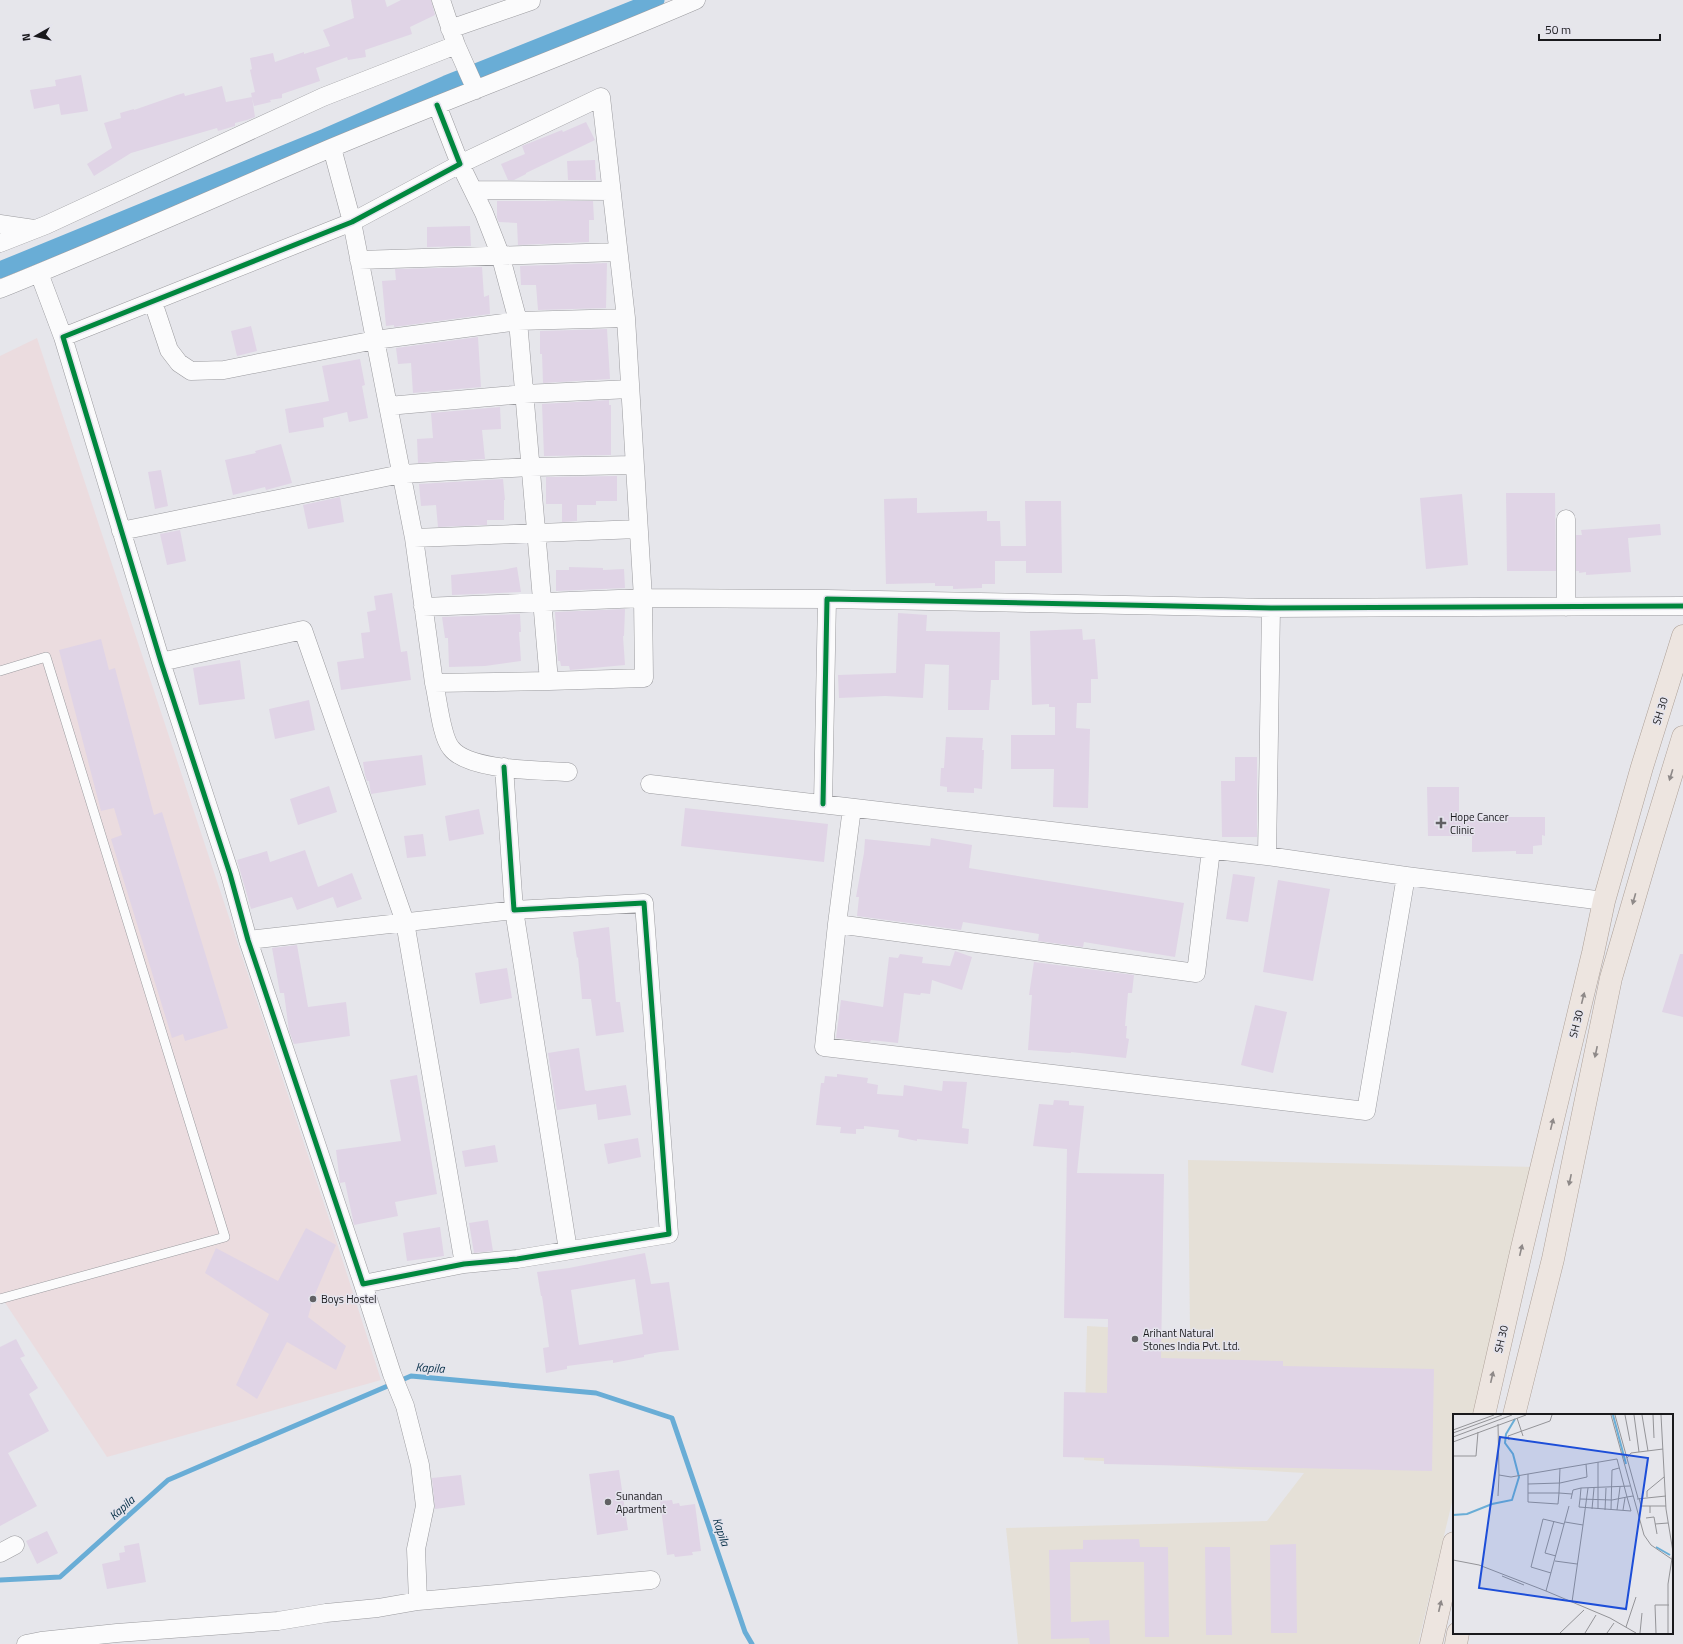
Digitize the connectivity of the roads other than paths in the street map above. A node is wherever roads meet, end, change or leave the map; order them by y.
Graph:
1 (441, 0) edge
2 (531, 0) edge
3 (696, 0) edge
4 (453, 37) junction
5 (476, 90) junction
6 (438, 106) junction
7 (332, 148) junction
8 (460, 164) junction
9 (474, 190) junction
10 (611, 191) junction
11 (352, 222) junction
12 (0, 224) edge
13 (34, 229) junction
14 (0, 243) edge
15 (617, 252) junction
16 (500, 254) junction
17 (359, 260) junction
18 (39, 273) junction
19 (0, 289) edge
20 (153, 302) junction
21 (626, 318) junction
22 (518, 321) junction
23 (63, 337) junction
24 (375, 340) junction
25 (630, 389) junction
26 (524, 394) junction
27 (388, 406) junction
28 (635, 465) junction
29 (530, 467) junction
30 (401, 474) junction
31 (1566, 519) dead end
32 (638, 530) junction
33 (121, 531) junction
34 (536, 534) junction
35 (414, 538) junction
36 (643, 598) junction
37 (827, 599) junction
38 (542, 603) junction
39 (1683, 606) edge
40 (423, 607) junction
41 (1566, 607) junction
42 (1271, 608) junction
43 (1683, 636) edge
44 (161, 662) junction
45 (0, 671) edge
46 (549, 681) junction
47 (434, 683) junction
48 (1683, 738) edge
49 (504, 767) junction
50 (568, 772) dead end
51 (650, 784) dead end
52 (823, 804) junction
53 (852, 808) junction
54 (1211, 850) junction
55 (1267, 856) junction
56 (1406, 876) junction
57 (1604, 901) junction
58 (514, 910) junction
59 (405, 922) junction
60 (837, 924) junction
61 (248, 940) junction
62 (568, 1250) junction
63 (464, 1264) junction
64 (363, 1284) junction
65 (0, 1299) edge
66 (1484, 1414) edge
67 (1514, 1414) edge
68 (1453, 1547) edge
69 (651, 1580) dead end
70 (418, 1601) junction
71 (1458, 1634) edge
72 (118, 1639) edge
73 (26, 1644) edge
74 (1431, 1644) edge
75 (1456, 1644) edge

1 - 4 street
2 - 4 street
3 - 5 street
4 - 5 street
4 - 13 street
5 - 6 street
6 - 7 street
6 - 8 street
7 - 11 street
7 - 18 street
8 - 9 street
8 - 10 street
8 - 11 street
9 - 10 street
9 - 16 street
10 - 15 street
11 - 17 street
11 - 20 street
12 - 13 street
13 - 14 street
15 - 16 street
15 - 21 street
16 - 17 street
16 - 22 street
17 - 24 street
18 - 19 street
18 - 23 street
20 - 23 street
20 - 24 street
21 - 22 street
21 - 25 street
22 - 24 street
22 - 26 street
23 - 33 street
24 - 27 street
25 - 26 street
25 - 28 street
26 - 27 street
26 - 29 street
27 - 30 street
28 - 29 street
28 - 32 street
29 - 30 street
29 - 34 street
30 - 33 street
30 - 35 street
31 - 41 street
32 - 34 street
32 - 36 street
33 - 44 street
34 - 35 street
34 - 38 street
35 - 40 street
36 - 37 street
36 - 38 street
36 - 46 street
37 - 42 street
37 - 52 street
38 - 40 street
38 - 46 street
39 - 41 street
40 - 47 street
41 - 42 street
42 - 55 street
43 - 57 main road, SH 30
44 - 59 street
44 - 61 street
45 - 65 lane
46 - 47 street
47 - 49 street
48 -> 67 main road
49 - 50 street
49 - 58 street
51 - 52 street
52 - 53 street
53 - 54 street
53 - 60 street
54 - 55 street
54 - 60 street
55 - 56 street
56 - 57 street
56 - 60 street
66 -> 57 main road, SH 30
58 - 59 street
58 - 62 street
58 - 62 street
59 - 61 street
59 - 63 street
61 - 64 street
62 - 63 street
63 - 64 street
64 - 70 street
74 -> 68 main road
69 - 70 street
70 - 72 street
71 - 75 main road
72 - 73 street

